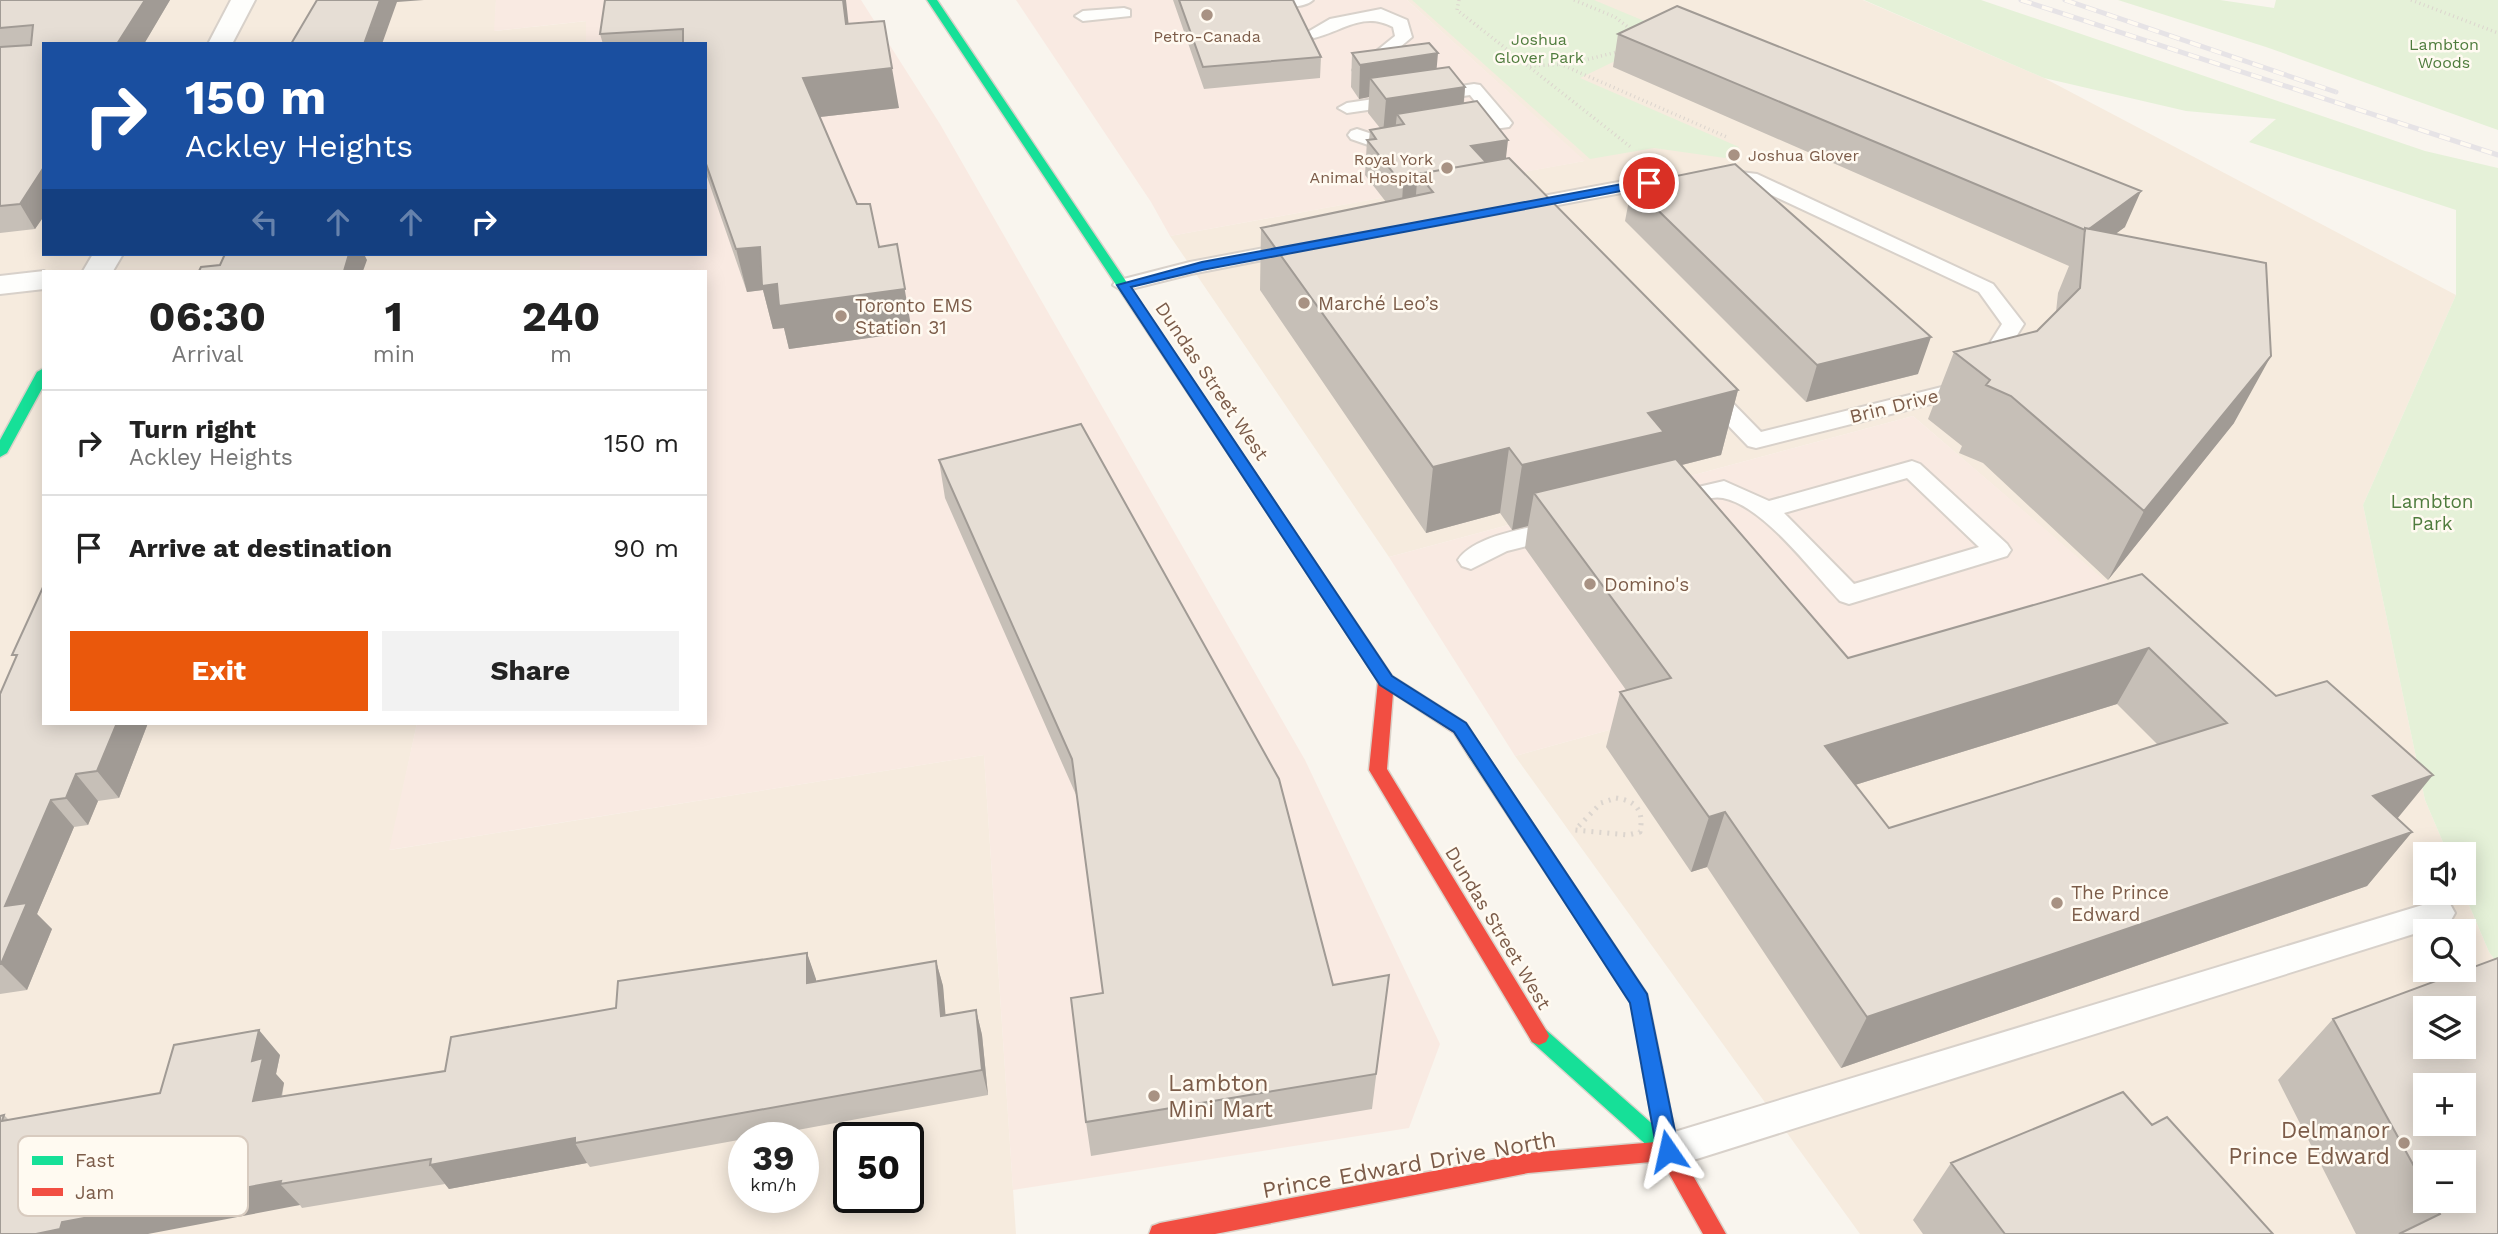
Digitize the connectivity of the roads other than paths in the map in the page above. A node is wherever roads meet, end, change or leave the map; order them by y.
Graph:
1 (243, 0) edge
2 (932, 0) edge
3 (1305, 0) edge
4 (1352, 0) edge
5 (1283, 2) edge
6 (1124, 13) dead end
7 (1381, 14) junction
8 (1083, 16) dead end
9 (1314, 33) dead end
10 (217, 42) edge
11 (1352, 77) dead end
12 (1347, 108) dead end
13 (1448, 132) edge
14 (1357, 135) dead end
15 (1421, 136) edge
16 (1527, 205) junction
17 (1500, 210) edge
18 (1547, 225) edge
19 (1311, 246) edge
20 (42, 280) edge
21 (0, 285) edge
22 (1123, 285) junction
23 (1689, 373) edge
24 (42, 376) edge
25 (0, 453) edge
26 (1644, 508) edge
27 (1768, 510) junction
28 (1578, 525) edge
29 (1471, 560) dead end
30 (1386, 680) junction
31 (2439, 913) dead end
32 (1668, 1151) junction
33 (1160, 1234) edge
34 (1715, 1234) edge

1 - 10 street
2 - 22 main road, Dundas Street West
3 - 5 lane
4 - 7 lane
6 - 8 lane
7 - 9 lane
7 - 11 lane
12 - 13 lane
14 - 15 lane
16 - 17 lane
16 - 18 lane
16 - 23 lane, Brin Drive
19 - 22 lane
20 - 21 street
22 - 30 main road, Dundas Street West
24 - 25 main road
26 - 27 lane
27 - 27 lane
28 - 29 lane
30 - 32 main road, Dundas Street West
30 - 32 main road, Dundas Street West
31 - 32 lane
32 - 33 main road, Prince Edward Drive North
32 - 34 main road, Dundas Street West

